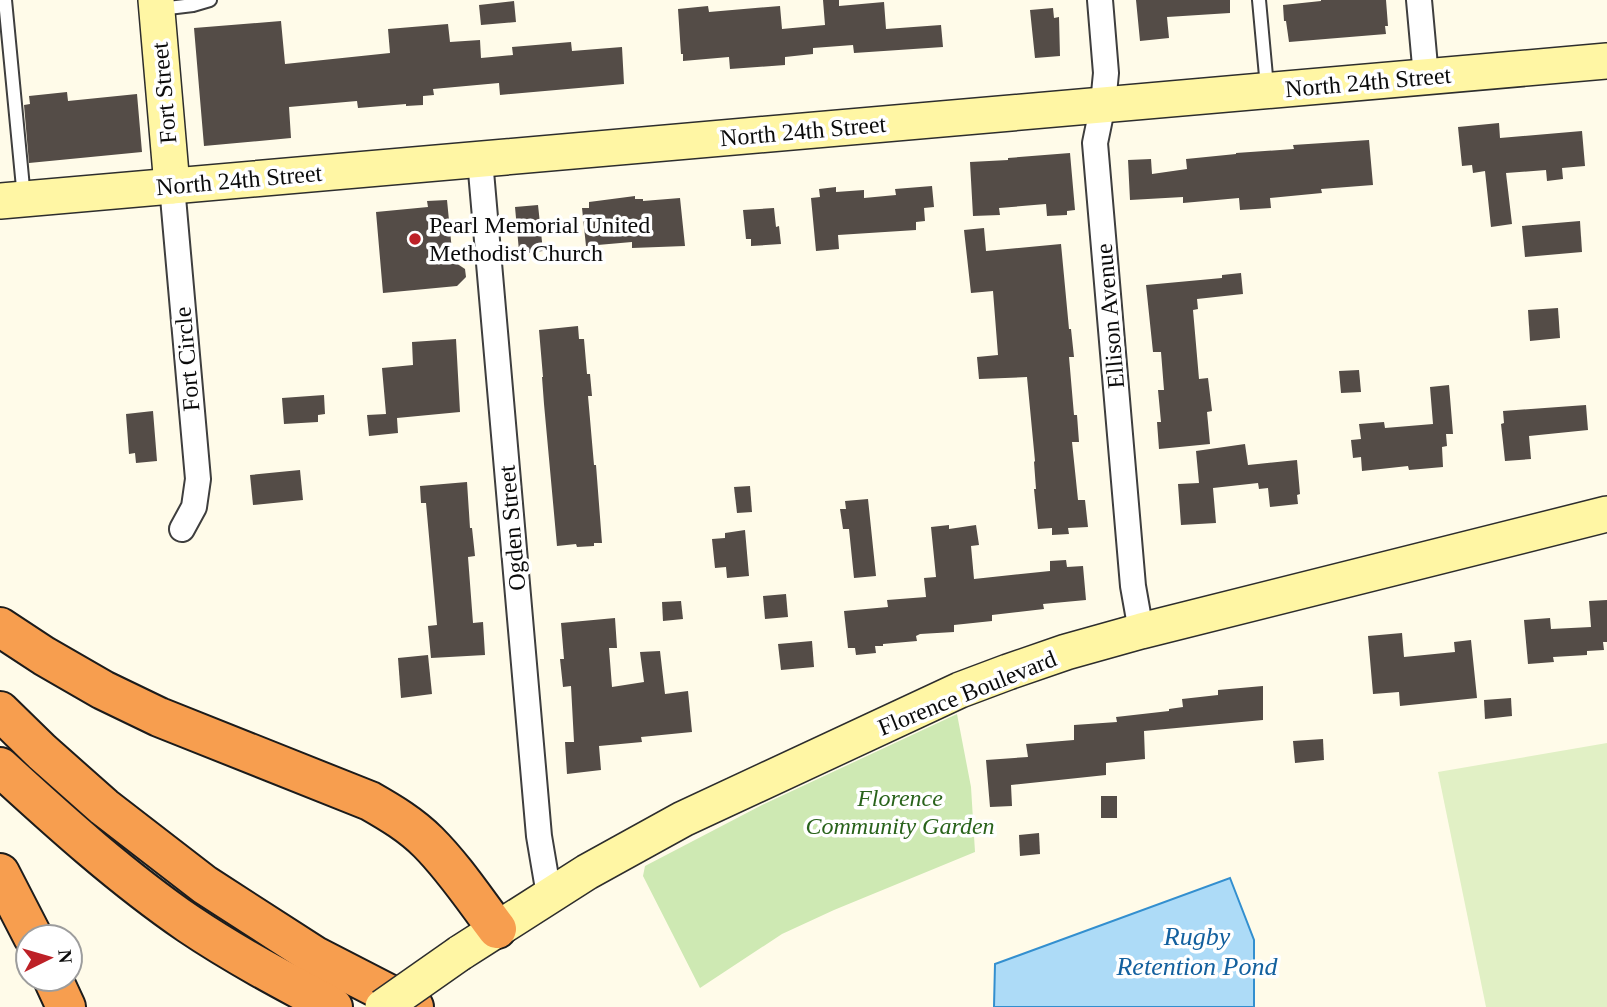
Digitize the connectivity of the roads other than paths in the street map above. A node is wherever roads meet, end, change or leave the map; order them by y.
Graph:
1 (5, 0) edge
2 (211, 0) edge
3 (1100, 0) edge
4 (1259, 0) edge
5 (1419, 0) edge
6 (156, 5) edge
7 (1607, 61) edge
8 (1426, 77) junction
9 (1268, 91) junction
10 (1103, 104) junction
11 (480, 160) junction
12 (172, 186) junction
13 (12, 200) edge
14 (1607, 513) edge
15 (182, 529) dead end
16 (0, 627) edge
17 (1142, 631) junction
18 (0, 711) edge
19 (0, 767) edge
20 (0, 873) edge
21 (548, 895) junction
22 (26, 923) edge
23 (497, 929) junction
24 (333, 1007) edge
25 (383, 1007) edge
26 (414, 1007) edge

1 - 13 lane
2 - 6 lane
3 - 10 street, Ellison Avenue
4 - 9 lane
5 - 8 street
6 - 12 street, Fort Street
7 - 8 street, North 24th Street
8 - 9 street, North 24th Street
9 - 10 street, North 24th Street
10 - 11 street, North 24th Street
10 - 17 street, Ellison Avenue
11 - 12 street, North 24th Street
11 - 21 street, Ogden Street
12 - 13 street, North 24th Street
12 - 15 street, Fort Circle
14 - 17 street, Florence Boulevard
16 - 23 highway
17 - 21 street, Florence Boulevard
18 - 26 highway
19 - 24 highway
20 - 22 highway
21 - 23 street, Florence Boulevard
23 - 25 street, Florence Boulevard, bridge

